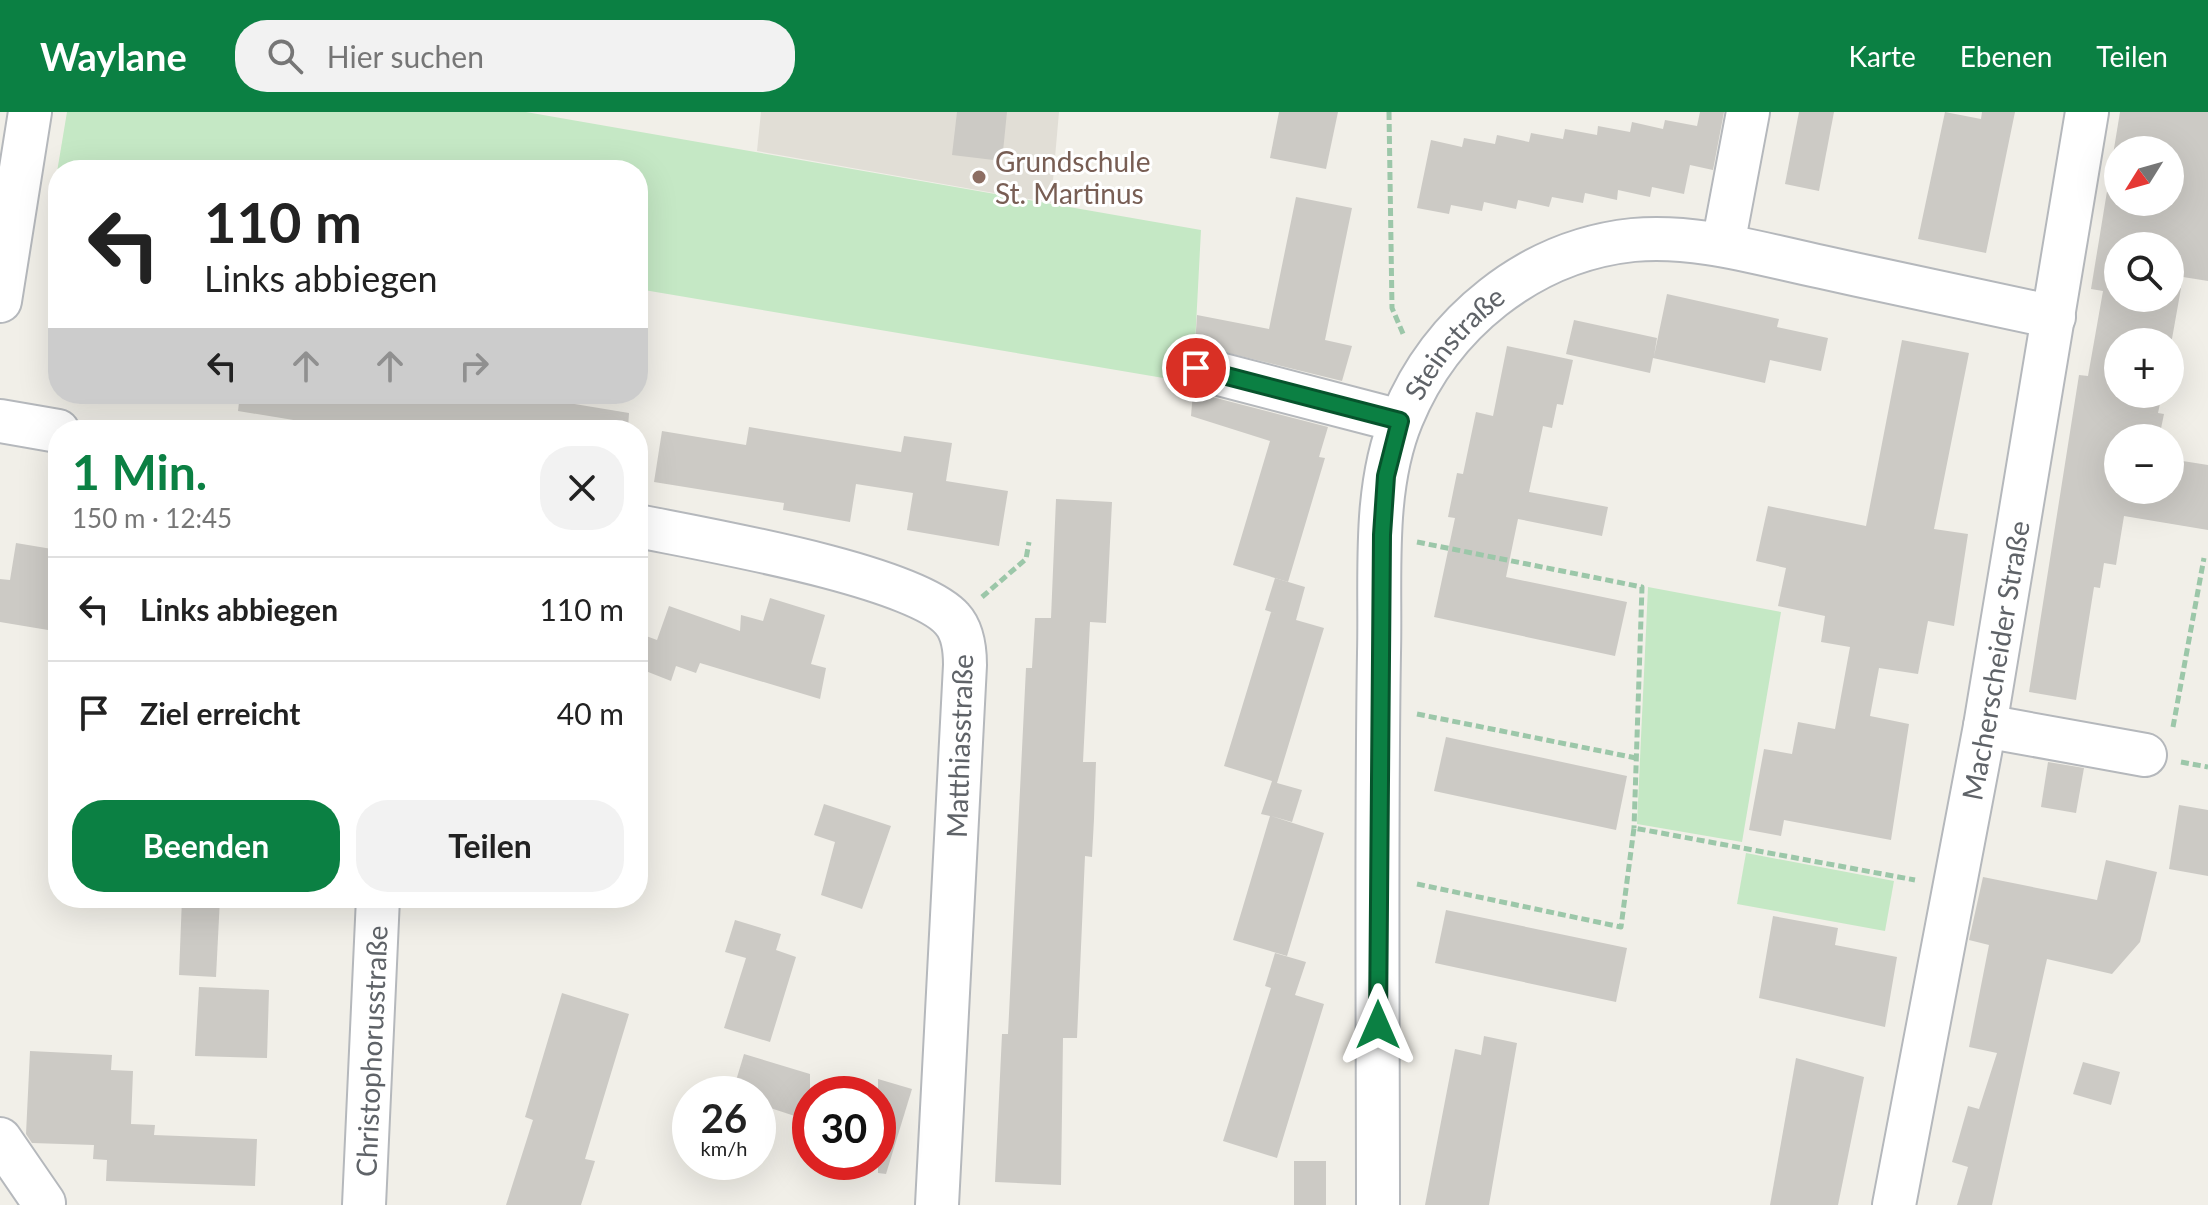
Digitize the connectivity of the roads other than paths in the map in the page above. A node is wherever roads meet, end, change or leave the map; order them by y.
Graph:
1 (30, 112) edge
2 (1748, 112) edge
3 (2087, 112) edge
4 (1723, 245) junction
5 (0, 301) edge
6 (2054, 317) junction
7 (1196, 368) dead end
8 (0, 421) edge
9 (1400, 421) junction
10 (48, 429) edge
11 (648, 528) edge
12 (1985, 726) junction
13 (2159, 742) road end
14 (378, 908) edge
15 (0, 1139) edge
16 (51, 1204) edge
17 (364, 1205) edge
18 (937, 1205) edge
19 (1378, 1205) edge
20 (1894, 1205) edge

1 - 5 street
2 - 4 street
3 - 6 street, Macherscheider Straße
4 - 6 street, Steinstraße
4 - 9 street, Steinstraße
6 - 12 street, Macherscheider Straße
7 - 9 street
8 - 10 street
9 - 19 street, Steinstraße
11 - 18 street, Matthiasstraße
12 - 13 street
12 - 20 street, Macherscheider Straße
14 - 17 street, Christophorusstraße
15 - 16 street

